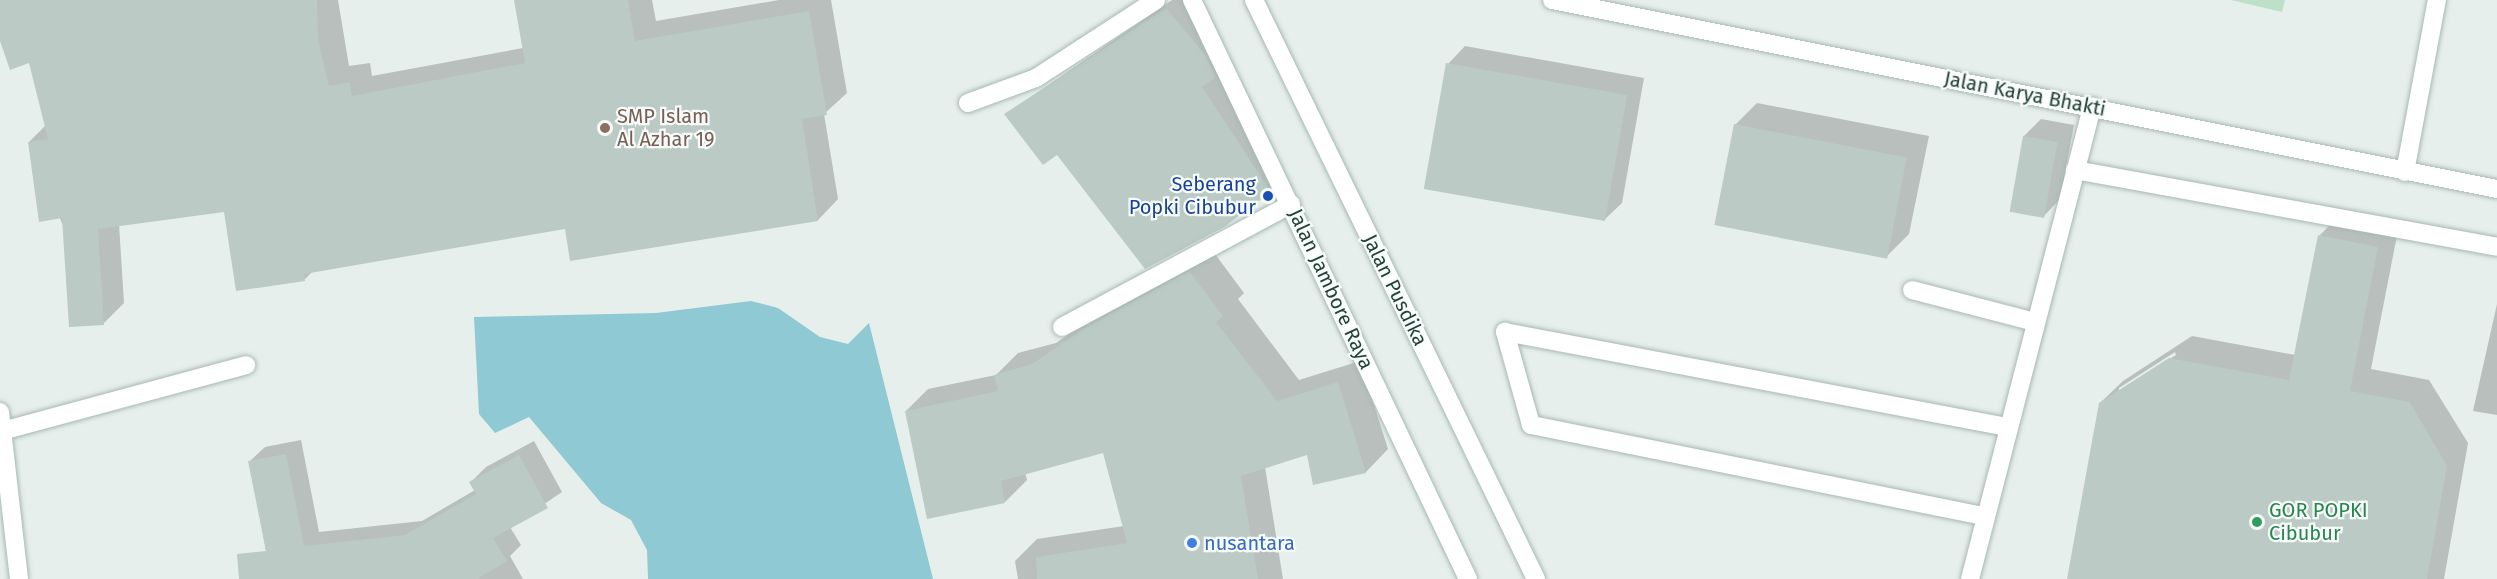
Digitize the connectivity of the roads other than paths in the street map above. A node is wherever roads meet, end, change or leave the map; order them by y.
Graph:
1 (1156, 0) edge
2 (1192, 0) edge
3 (1254, 0) edge
4 (1552, 0) edge
5 (2437, 0) edge
6 (968, 103) dead end
7 (2092, 107) junction
8 (2075, 170) junction
9 (2405, 172) junction
10 (2497, 189) edge
11 (1291, 204) junction
12 (2497, 247) edge
13 (1912, 290) dead end
14 (2035, 322) junction
15 (1062, 327) dead end
16 (246, 365) dead end
17 (0, 412) edge
18 (2007, 427) junction
19 (2, 431) junction
20 (1983, 516) junction
21 (19, 579) edge
22 (1467, 579) edge
23 (1536, 579) edge
24 (1970, 579) edge

1 - 6 street
2 - 11 street, Jalan Jambore Raya
3 - 23 street, Jalan Pusdika
4 - 7 street, Jalan Karya Bhakti
5 - 9 street
7 - 8 street
7 - 9 street, Jalan Karya Bhakti
8 - 12 street
8 - 14 street
9 - 10 street, Jalan Karya Bhakti
11 - 15 street
11 - 22 street, Jalan Jambore Raya
13 - 14 street
14 - 18 street
16 - 19 street
17 - 19 street
18 - 20 street
18 - 20 street
19 - 21 street
20 - 24 street

